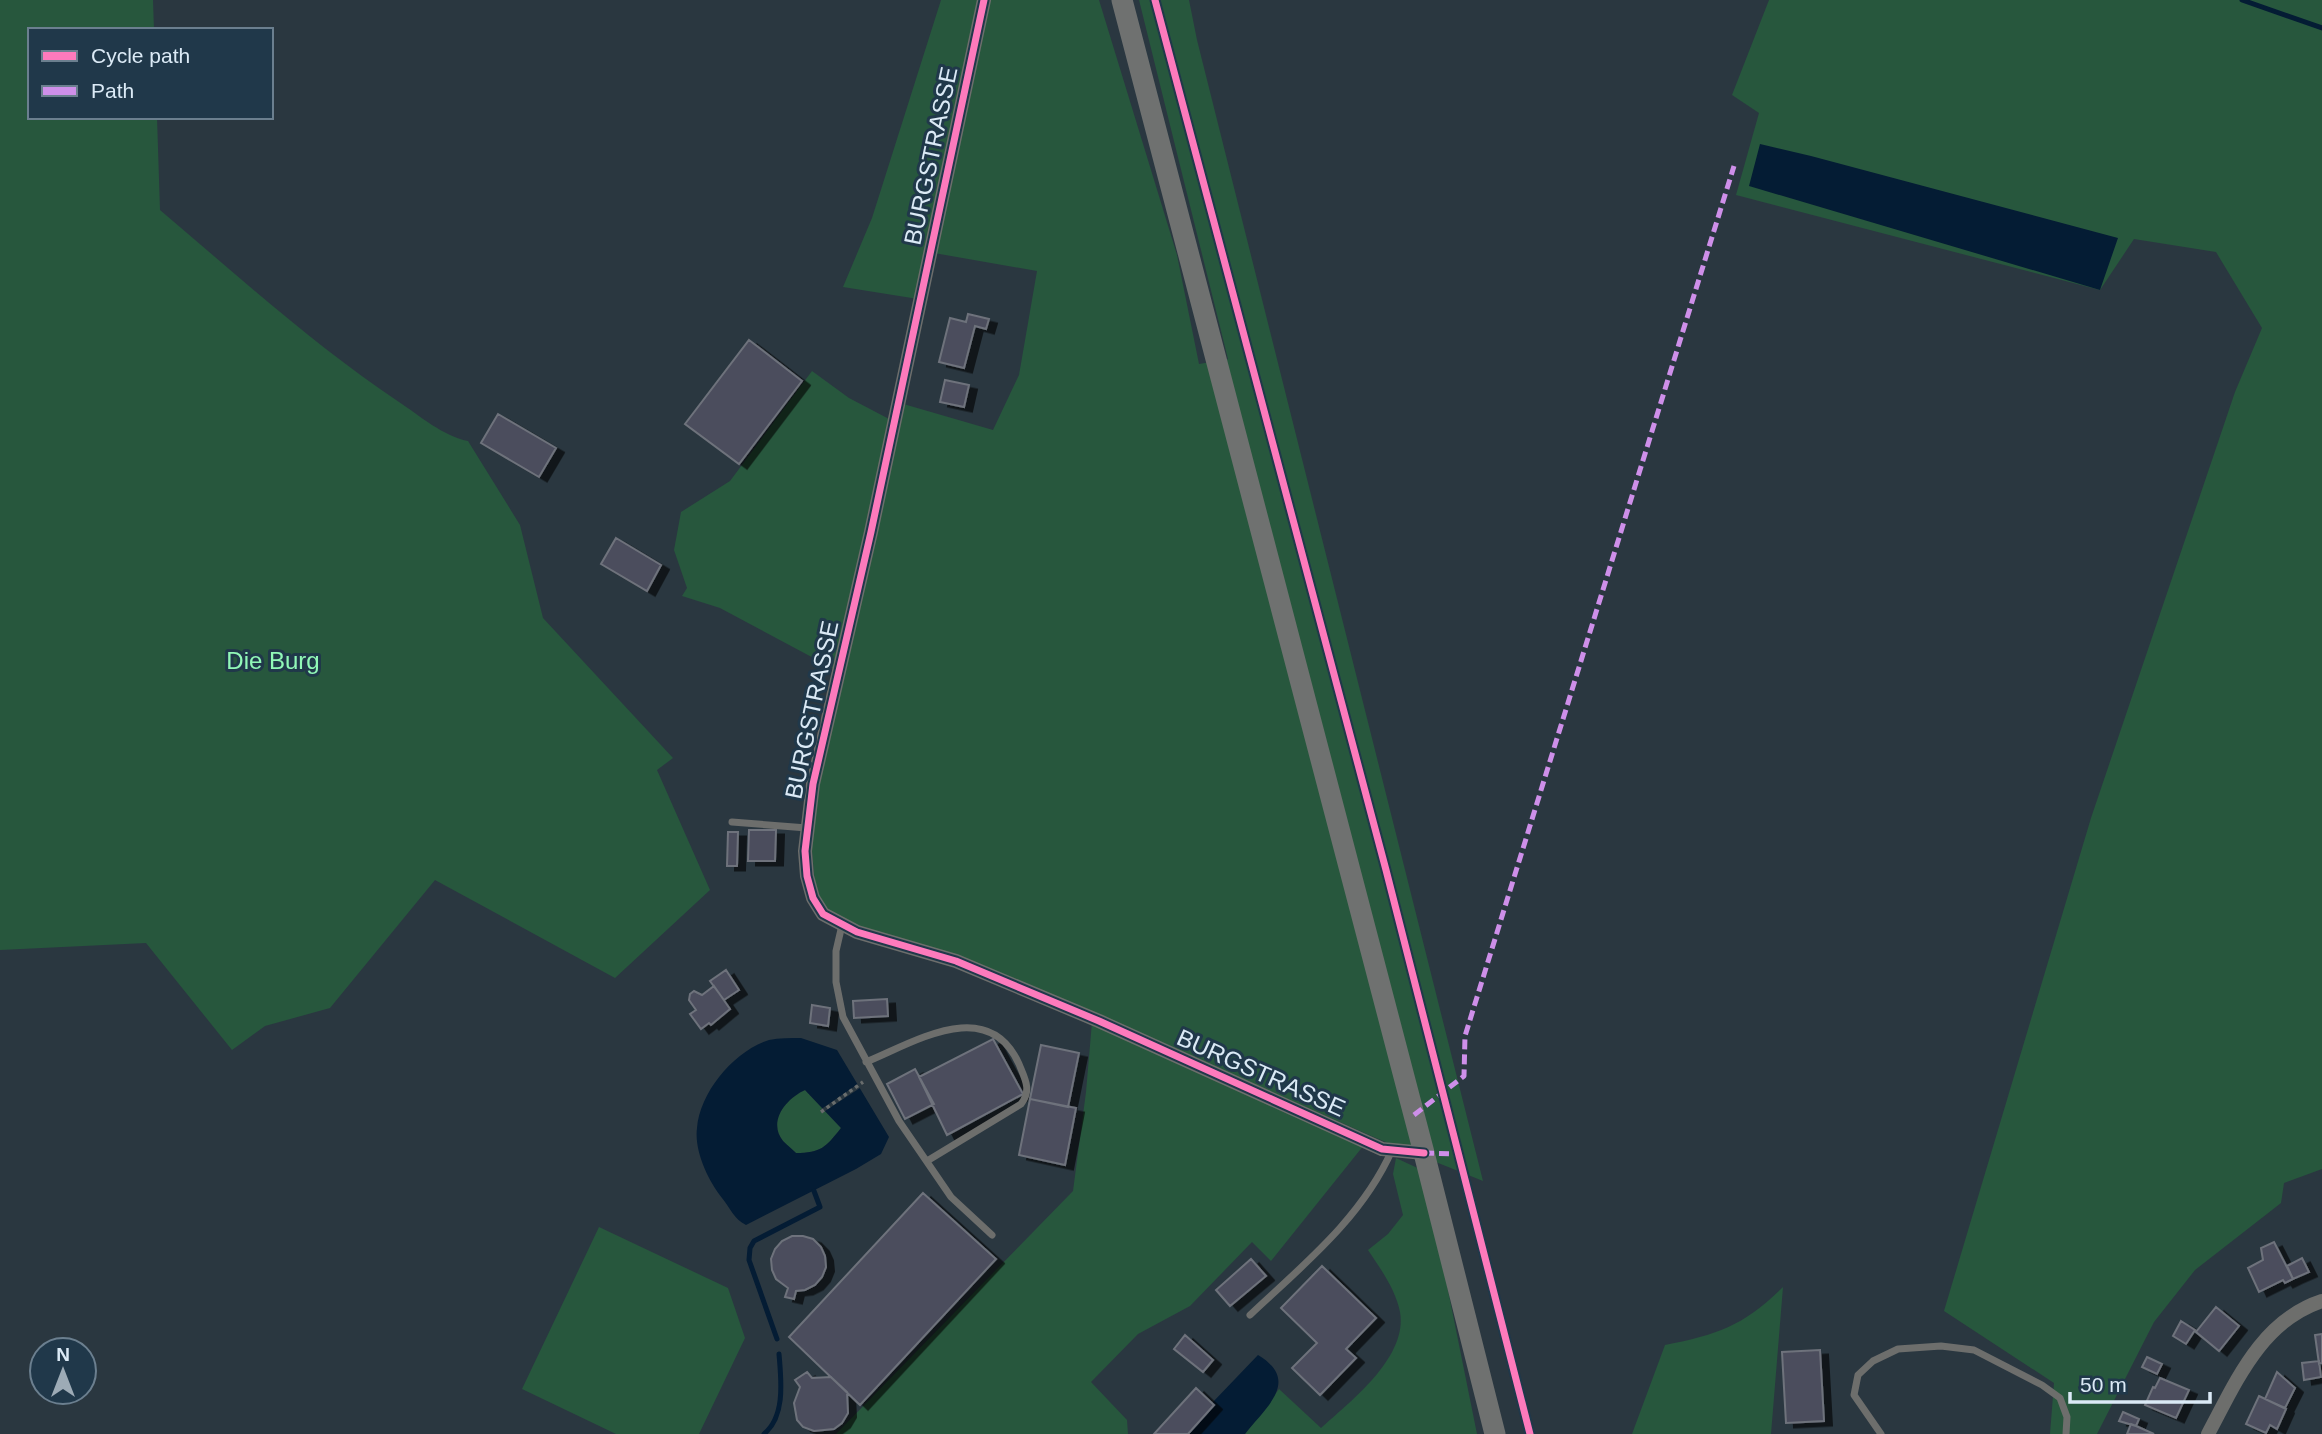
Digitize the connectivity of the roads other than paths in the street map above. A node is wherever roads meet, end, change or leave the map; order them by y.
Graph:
1 (984, 0) edge
2 (1122, 0) edge
3 (732, 822) dead end
4 (807, 828) junction
5 (842, 925) junction
6 (866, 1062) junction
7 (1392, 1150) junction
8 (1424, 1153) junction
9 (927, 1161) junction
10 (992, 1235) dead end
11 (2322, 1301) edge
12 (1250, 1315) dead end
13 (1495, 1434) edge
14 (1881, 1434) edge
15 (2066, 1434) edge
16 (2208, 1434) edge

1 - 4 street, BURGSTRASSE
2 - 8 main road
3 - 4 lane
4 - 5 street, BURGSTRASSE
5 - 6 lane
5 - 7 street, BURGSTRASSE
6 - 9 lane
6 - 9 lane
7 - 8 street, BURGSTRASSE
7 - 12 lane
8 - 13 main road
9 - 10 lane
11 - 16 street
14 - 15 lane

